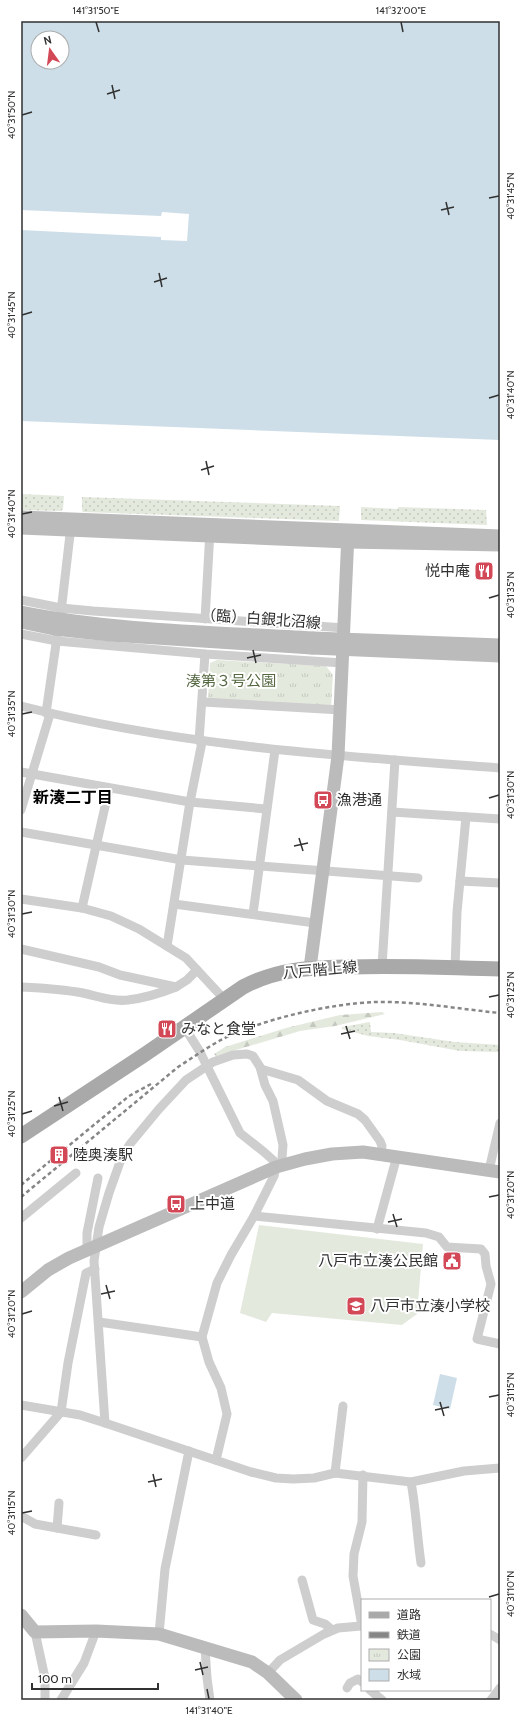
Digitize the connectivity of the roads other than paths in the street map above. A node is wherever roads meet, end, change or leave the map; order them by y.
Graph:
1 (21, 517) edge
2 (71, 525) junction
3 (21, 528) edge
4 (210, 531) junction
5 (348, 536) junction
6 (500, 536) edge
7 (500, 545) edge
8 (21, 600) edge
9 (61, 608) junction
10 (21, 612) edge
11 (206, 619) junction
12 (21, 622) edge
13 (21, 634) edge
14 (57, 641) junction
15 (312, 643) junction
16 (344, 645) junction
17 (500, 645) edge
18 (205, 654) junction
19 (500, 656) edge
20 (203, 702) junction
21 (21, 706) edge
22 (341, 710) junction
23 (48, 713) junction
24 (200, 741) junction
25 (275, 750) junction
26 (338, 756) junction
27 (396, 760) junction
28 (500, 768) edge
29 (21, 772) edge
30 (31, 775) junction
31 (109, 789) junction
32 (190, 802) junction
33 (266, 809) junction
34 (21, 810) edge
35 (392, 812) junction
36 (466, 817) junction
37 (500, 819) edge
38 (21, 832) edge
39 (97, 845) junction
40 (182, 860) junction
41 (260, 866) junction
42 (323, 870) junction
43 (388, 875) junction
44 (418, 878) dead end
45 (460, 881) junction
46 (500, 883) edge
47 (21, 899) edge
48 (174, 904) junction
49 (82, 908) junction
50 (253, 914) junction
51 (315, 923) junction
52 (167, 946) junction
53 (21, 949) edge
54 (382, 966) junction
55 (310, 968) junction
56 (455, 968) junction
57 (500, 968) edge
58 (196, 970) junction
59 (21, 987) edge
60 (176, 987) junction
61 (225, 1000) junction
62 (185, 1028) junction
63 (206, 1066) junction
64 (261, 1069) junction
65 (500, 1123) edge
66 (21, 1136) edge
67 (381, 1154) junction
68 (397, 1156) junction
69 (279, 1163) junction
70 (494, 1171) edge
71 (76, 1173) dead end
72 (98, 1178) dead end
73 (254, 1216) junction
74 (21, 1218) edge
75 (377, 1229) junction
76 (91, 1248) junction
77 (95, 1269) junction
78 (21, 1292) edge
79 (99, 1322) junction
80 (202, 1337) junction
81 (500, 1344) edge
82 (21, 1405) edge
83 (343, 1406) dead end
84 (61, 1412) junction
85 (105, 1423) junction
86 (188, 1451) junction
87 (21, 1458) edge
88 (216, 1460) junction
89 (500, 1468) edge
90 (335, 1473) junction
91 (363, 1475) junction
92 (411, 1482) junction
93 (59, 1503) dead end
94 (21, 1516) edge
95 (57, 1528) junction
96 (96, 1535) dead end
97 (421, 1563) dead end
98 (302, 1580) dead end
99 (21, 1615) edge
100 (361, 1621) edge
101 (361, 1626) edge
102 (332, 1630) junction
103 (96, 1631) junction
104 (35, 1632) junction
105 (159, 1634) junction
106 (491, 1636) edge
107 (500, 1640) edge
108 (205, 1648) junction
109 (268, 1673) junction
110 (361, 1681) edge
111 (347, 1688) dead end
112 (500, 1688) edge
113 (371, 1694) edge
114 (45, 1700) edge
115 (61, 1700) edge
116 (210, 1700) edge
117 (296, 1700) edge
118 (382, 1700) edge
119 (491, 1700) edge

1 - 2 street
2 - 3 street
2 - 4 street
2 - 9 street
4 - 5 street
4 - 11 street
5 - 6 street
5 - 7 street
5 - 16 street
8 - 9 street
9 - 11 street
9 - 14 street
10 - 15 street, （臨）白銀北沼線, bridge
11 - 16 street
12 - 15 street, （臨）白銀北沼線, bridge
13 - 14 street
14 - 18 street
14 - 23 street
15 - 16 street, （臨）白銀北沼線
16 - 17 street, （臨）白銀北沼線
16 - 18 street
16 - 19 street, （臨）白銀北沼線
16 - 22 street
18 - 20 street
20 - 22 street
20 - 24 street
21 - 23 street
22 - 26 street
23 - 24 street
23 - 30 street
24 - 25 street
24 - 32 street
25 - 26 street
25 - 33 street
26 - 27 street
26 - 42 street
27 - 28 street
27 - 35 street
29 - 30 street
30 - 31 street
30 - 34 street
31 - 32 street
31 - 39 street
32 - 33 street
32 - 40 street
33 - 41 street
35 - 36 street
35 - 43 street
36 - 37 street
36 - 45 street
38 - 39 street
39 - 40 street
39 - 49 street
40 - 41 street
40 - 48 street
41 - 42 street
41 - 50 street
42 - 43 street
42 - 51 street
43 - 44 street
43 - 54 street
45 - 46 street
45 - 56 street
47 - 49 street
48 - 50 street
48 - 52 street
49 - 52 street
50 - 51 street
51 - 55 street
52 - 58 street
53 - 60 street
54 - 55 main road, 八戸階上線
54 - 56 main road, 八戸階上線
55 - 61 main road, 八戸階上線
56 - 57 main road, 八戸階上線
58 - 60 street
58 - 61 street
59 - 60 street
61 - 62 main road, 八戸階上線
62 - 63 street
62 - 66 main road, 八戸階上線
63 - 64 street
63 - 69 street
63 - 76 street
64 - 67 street
64 - 69 street
65 - 70 street
67 - 68 street
67 - 69 street
68 - 70 street
68 - 75 street
69 - 73 street
69 - 76 street
71 - 74 street
72 - 76 street
73 - 75 street
73 - 80 street
75 - 81 street
76 - 77 street
76 - 78 street
77 - 79 street
77 - 84 street
79 - 80 street
79 - 85 street
80 - 88 street
82 - 84 street
83 - 90 street
84 - 85 street
84 - 87 street
85 - 86 street
86 - 88 street
86 - 105 street
88 - 90 street
89 - 92 street
90 - 91 street
91 - 92 street
91 - 100 street
92 - 97 street
93 - 95 street
94 - 95 street
95 - 96 street
98 - 102 street
99 - 104 street
101 - 102 street
102 - 109 street
103 - 104 street
103 - 105 street
103 - 115 street
104 - 114 street
105 - 108 street
106 - 107 street
108 - 109 street
108 - 116 street
109 - 117 street
110 - 111 street
112 - 119 street
113 - 118 street

